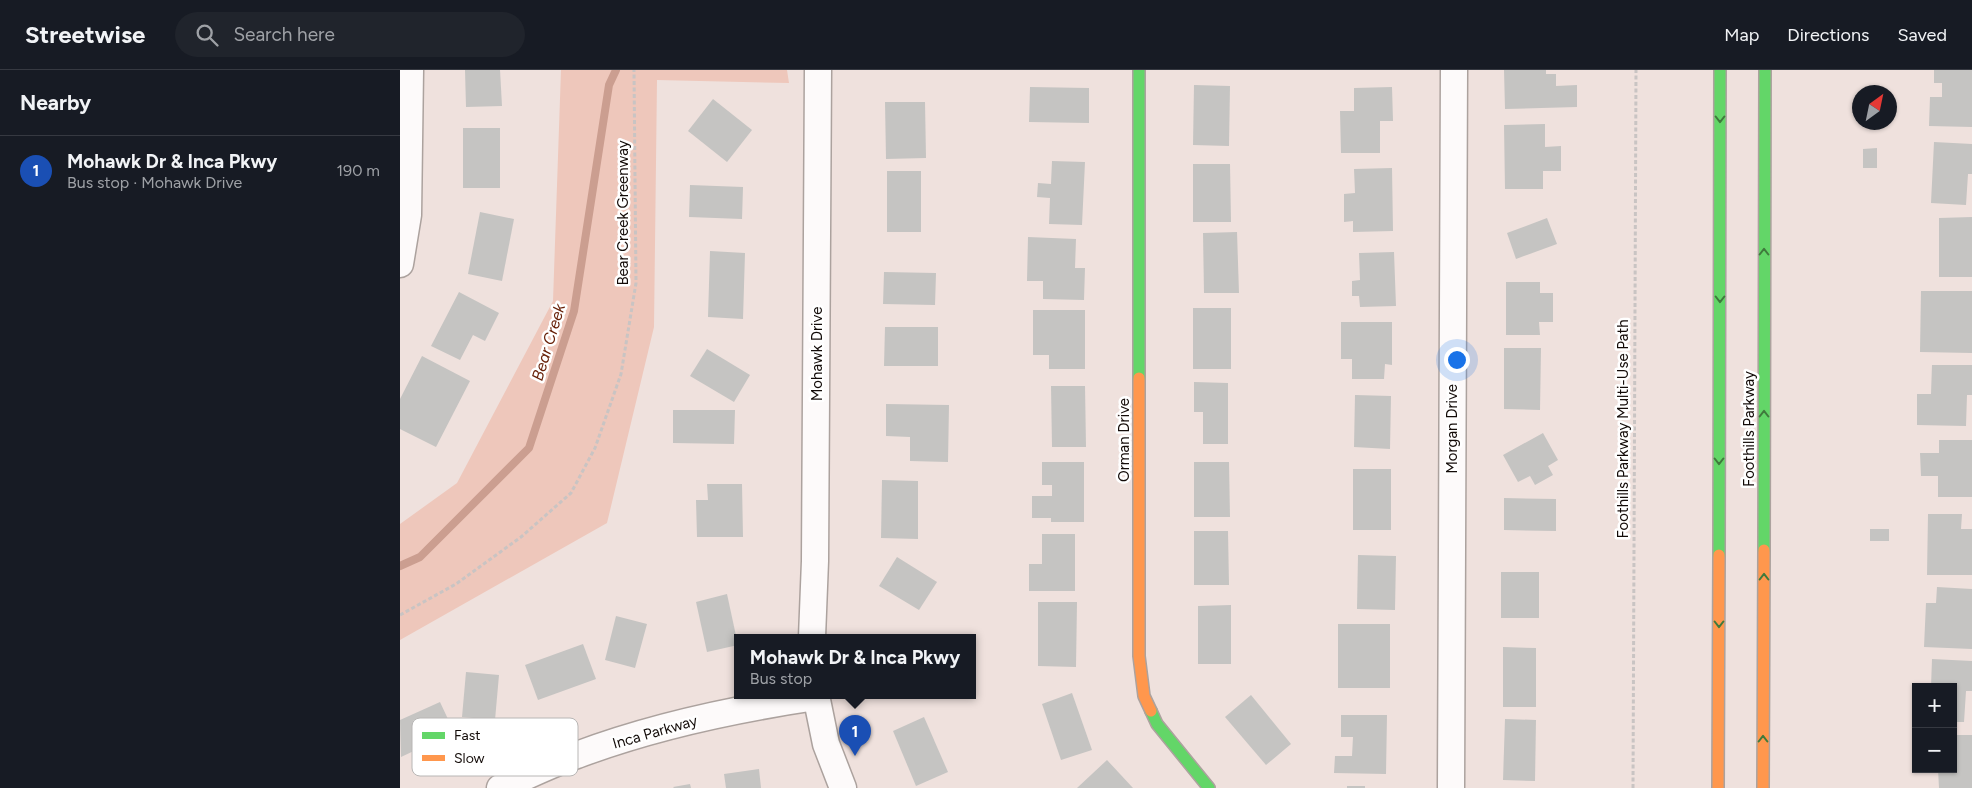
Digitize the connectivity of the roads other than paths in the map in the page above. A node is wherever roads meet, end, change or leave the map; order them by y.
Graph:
1 (410, 70) edge
2 (818, 70) edge
3 (1140, 70) edge
4 (1454, 70) edge
5 (1720, 70) edge
6 (1765, 70) edge
7 (405, 143) edge
8 (400, 264) edge
9 (812, 634) edge
10 (799, 699) edge
11 (817, 699) edge
12 (578, 754) edge
13 (528, 776) edge
14 (500, 788) edge
15 (843, 788) edge
16 (1209, 788) edge
17 (1451, 788) edge
18 (1718, 788) edge
19 (1763, 788) edge

1 - 7 street
2 - 9 street, Mohawk Drive
3 - 16 main road, Orman Drive
4 - 17 street, Morgan Drive
5 -> 18 main road, Foothills Parkway
19 -> 6 main road, Foothills Parkway
7 - 8 street
10 - 12 street, Inca Parkway
11 - 15 street
13 - 14 street, Inca Parkway

